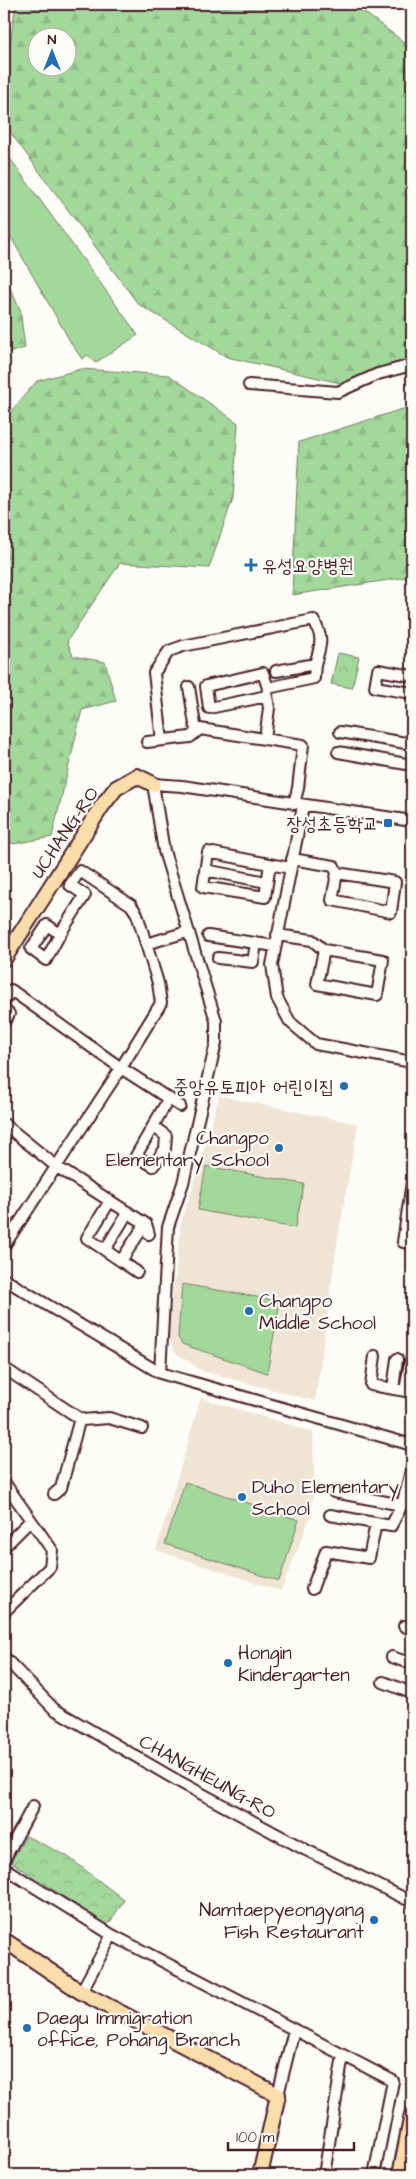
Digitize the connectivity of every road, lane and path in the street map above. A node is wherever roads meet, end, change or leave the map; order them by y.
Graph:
1 (412, 365) edge
2 (249, 385) dead end
3 (315, 664) junction
4 (276, 671) dead end
5 (412, 676) edge
6 (190, 687) dead end
7 (267, 692) junction
8 (412, 693) edge
9 (196, 731) junction
10 (340, 732) dead end
11 (265, 739) junction
12 (162, 740) junction
13 (147, 742) dead end
14 (412, 744) edge
15 (338, 752) dead end
16 (412, 765) edge
17 (153, 784) junction
18 (299, 805) junction
19 (412, 821) edge
20 (291, 863) junction
21 (270, 864) junction
22 (205, 870) junction
23 (337, 873) junction
24 (266, 882) dead end
25 (187, 932) junction
26 (60, 934) dead end
27 (208, 936) dead end
28 (276, 940) junction
29 (256, 943) junction
30 (146, 944) junction
31 (324, 950) junction
32 (218, 958) dead end
33 (4, 959) edge
34 (4, 1002) edge
35 (4, 1010) edge
36 (4, 1022) edge
37 (412, 1062) edge
38 (122, 1068) junction
39 (169, 1098) junction
40 (180, 1106) dead end
41 (4, 1124) edge
42 (153, 1126) dead end
43 (57, 1167) junction
44 (412, 1182) edge
45 (110, 1201) junction
46 (128, 1212) junction
47 (145, 1224) junction
48 (150, 1234) dead end
49 (412, 1244) edge
50 (4, 1246) edge
51 (105, 1250) junction
52 (121, 1261) junction
53 (137, 1272) dead end
54 (4, 1279) edge
55 (375, 1356) dead end
56 (397, 1359) dead end
57 (410, 1362) dead end
58 (4, 1368) edge
59 (160, 1373) junction
60 (393, 1389) junction
61 (409, 1392) edge
62 (80, 1418) junction
63 (142, 1428) dead end
64 (412, 1445) edge
65 (412, 1467) edge
66 (4, 1482) edge
67 (334, 1492) dead end
68 (54, 1494) dead end
69 (402, 1505) junction
70 (330, 1515) dead end
71 (31, 1520) junction
72 (376, 1523) junction
73 (4, 1547) edge
74 (312, 1589) dead end
75 (5, 1607) edge
76 (4, 1657) edge
77 (392, 1657) dead end
78 (412, 1664) edge
79 (383, 1682) dead end
80 (412, 1693) edge
81 (33, 1806) dead end
82 (4, 1860) edge
83 (4, 1868) edge
84 (412, 1902) edge
85 (112, 1935) junction
86 (4, 1940) edge
87 (81, 1992) junction
88 (294, 2030) junction
89 (343, 2055) junction
90 (278, 2095) junction
91 (412, 2114) edge
92 (260, 2175) edge
93 (324, 2175) edge
94 (374, 2175) edge
95 (400, 2175) edge

1 - 2 street
3 - 4 street
3 - 7 street
3 - 12 street
5 - 8 street
6 - 9 street
7 - 7 street
7 - 11 street
9 - 11 street
9 - 12 street
10 - 14 street
11 - 18 street
12 - 13 street
15 - 16 street
17 - 18 street
17 - 25 street
17 - 33 main road, UCHANG-RO
18 - 19 street
18 - 20 street
20 - 21 street
20 - 23 street
20 - 28 street
21 - 22 street
21 - 22 street
22 - 24 street
23 - 23 street
25 - 30 street
25 - 59 street
26 - 30 street
27 - 29 street
28 - 29 street
28 - 31 street
28 - 37 street
29 - 32 street
30 - 38 street
31 - 31 street
34 - 38 street
35 - 36 street
38 - 39 street
38 - 43 street
39 - 40 street
39 - 42 street
41 - 43 street
43 - 45 street
43 - 50 street
44 - 49 street
45 - 46 street
45 - 51 street
46 - 47 street
46 - 51 street
47 - 48 street
47 - 52 street
51 - 52 street
52 - 53 street
54 - 59 street
55 - 60 street
56 - 60 street
57 - 61 street
58 - 62 street
59 - 64 street
60 - 61 street
62 - 63 street
62 - 68 street
65 - 69 street
66 - 71 street
67 - 69 street
69 - 72 street
70 - 72 street
71 - 73 street
71 - 75 street
72 - 74 street
76 - 84 street, CHANGHEUNG-RO
77 - 78 street
79 - 80 street
81 - 82 street
83 - 85 street
85 - 87 street
85 - 88 street
86 - 87 main road
87 - 90 main road
88 - 89 street
88 - 90 street
89 - 93 street
89 - 94 street
90 - 92 main road
91 - 95 main road

